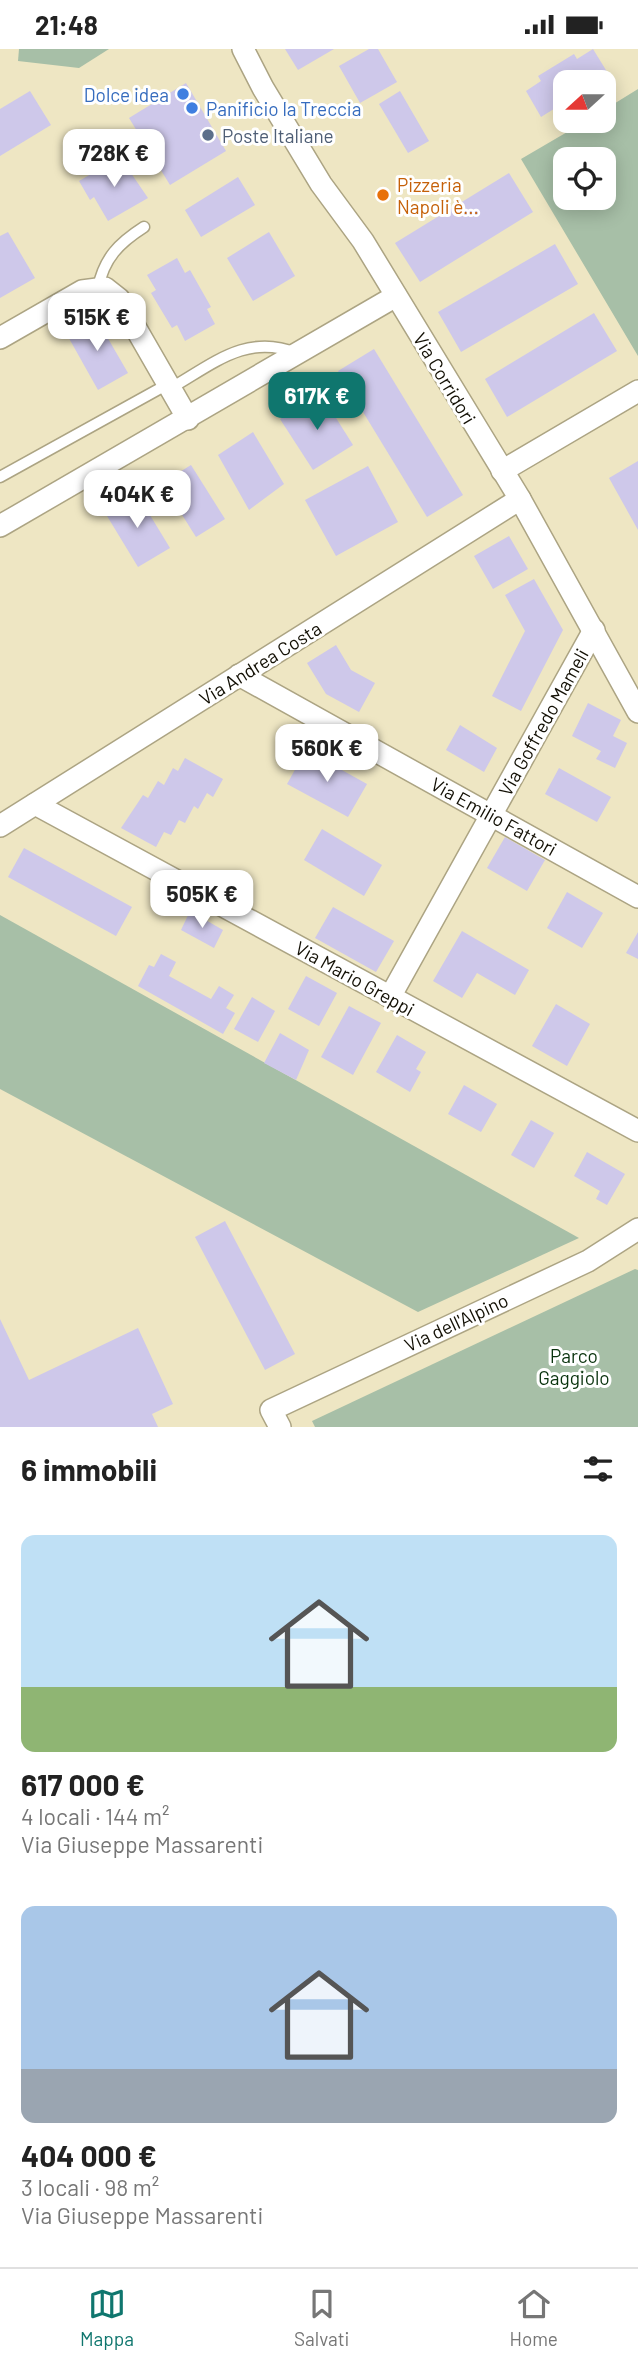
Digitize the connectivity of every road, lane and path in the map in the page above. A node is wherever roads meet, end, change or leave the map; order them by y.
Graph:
1 (243, 49) edge
2 (144, 227) dead end
3 (98, 288) junction
4 (396, 296) junction
5 (0, 338) edge
6 (299, 354) junction
7 (170, 386) junction
8 (638, 391) edge
9 (188, 419) junction
10 (502, 471) junction
11 (0, 477) edge
12 (520, 499) junction
13 (0, 526) edge
14 (594, 630) junction
15 (239, 675) junction
16 (638, 712) edge
17 (36, 804) junction
18 (491, 815) junction
19 (0, 826) edge
20 (638, 897) edge
21 (390, 997) junction
22 (638, 1131) edge
23 (638, 1229) edge
24 (275, 1418) edge

1 - 4 street, Via Corridori
2 - 3 lane
3 - 5 street
3 - 7 street
4 - 6 street
4 - 10 street, Via Corridori
6 - 7 lane
6 - 9 street
7 - 9 street
7 - 11 lane
8 - 10 street
9 - 13 street
10 - 12 street, Via Corridori
12 - 14 street, Via Corridori
12 - 15 street, Via Andrea Costa
14 - 16 street, Via Corridori
14 - 18 street, Via Goffredo Mameli
15 - 17 street, Via Andrea Costa
15 - 18 street, Via Emilio Fattori
17 - 19 street, Via Andrea Costa
17 - 21 street, Via Mario Greppi
18 - 20 street, Via Emilio Fattori
18 - 21 street, Via Goffredo Mameli
21 - 22 street, Via Mario Greppi
23 - 24 street, Via dell'Alpino

